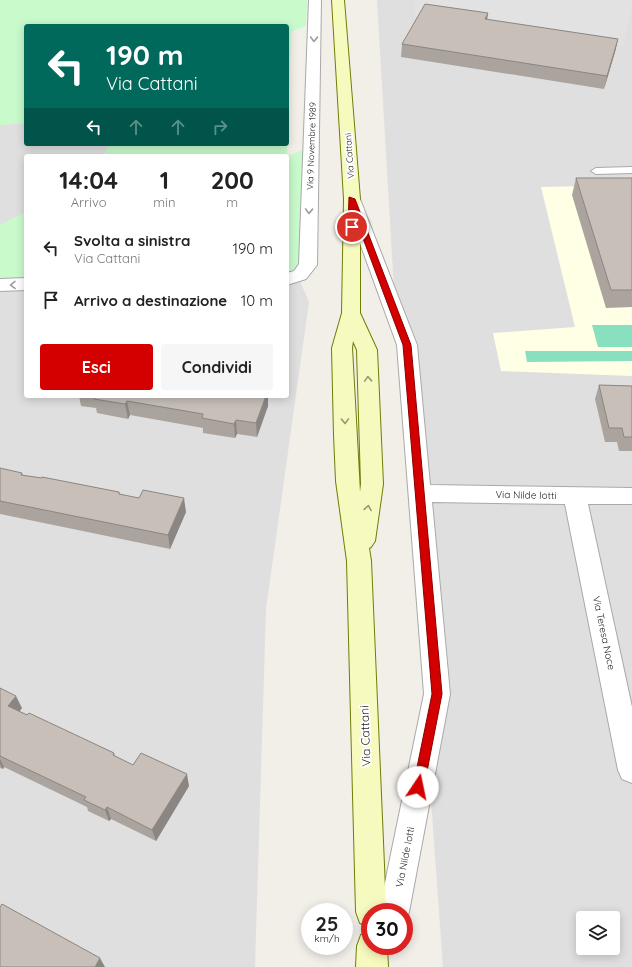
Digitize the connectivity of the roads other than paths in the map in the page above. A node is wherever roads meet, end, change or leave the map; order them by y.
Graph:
1 (315, 0) edge
2 (338, 0) edge
3 (596, 170) dead end
4 (632, 170) edge
5 (352, 199) junction
6 (289, 278) edge
7 (24, 284) edge
8 (0, 285) edge
9 (420, 492) junction
10 (575, 496) junction
11 (632, 496) edge
12 (632, 770) edge
13 (371, 903) edge
14 (396, 903) edge
15 (372, 955) edge
16 (385, 955) edge
17 (372, 967) edge
18 (383, 967) edge

1 -> 6 street, Via 9 Novembre 1989
2 - 5 main road, Via Cattani
3 - 4 lane
5 - 9 street, Via Nilde Iotti
5 - 13 main road, Via Cattani
7 -> 8 street
9 - 10 street, Via Nilde Iotti
9 - 14 street, Via Nilde Iotti
10 - 11 street, Via Nilde Iotti
10 - 12 street, Via Teresa Noce
15 - 17 main road
16 - 18 street

